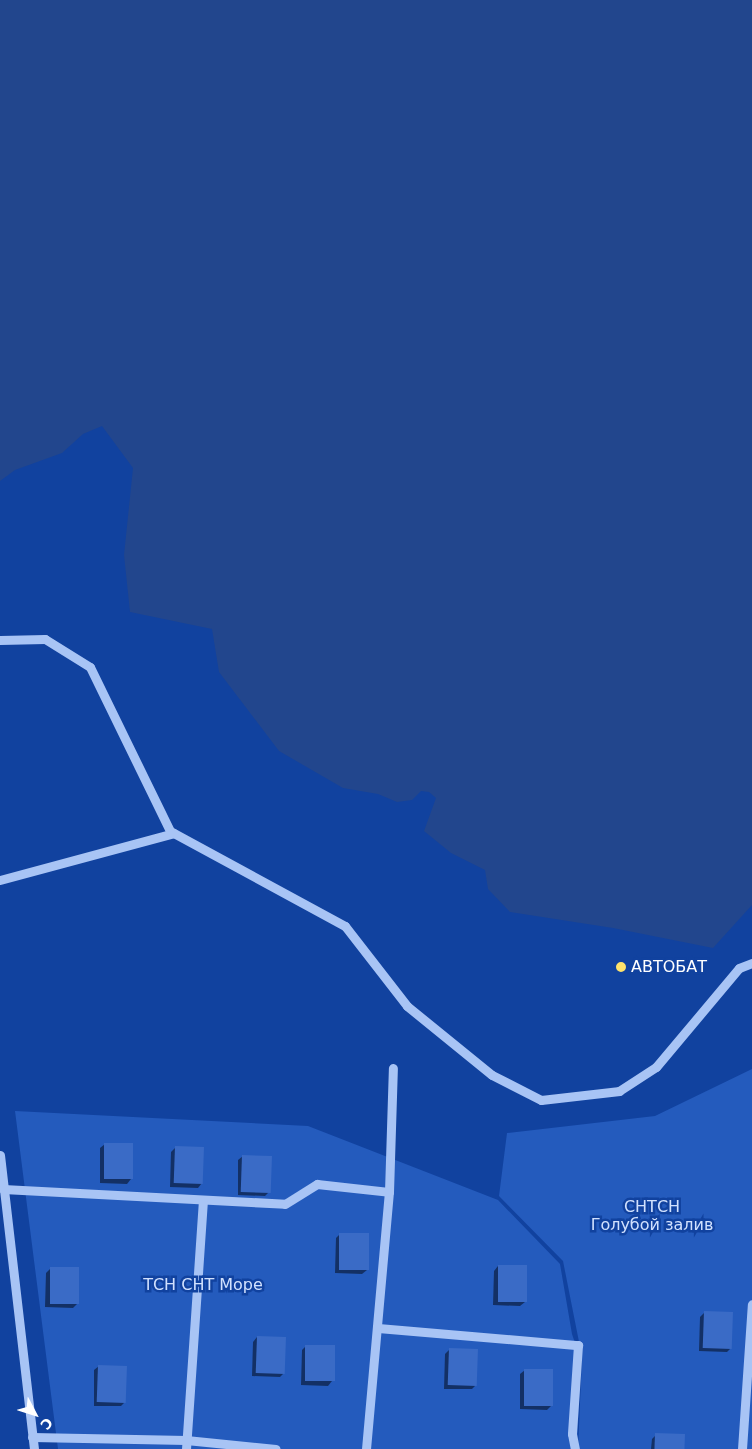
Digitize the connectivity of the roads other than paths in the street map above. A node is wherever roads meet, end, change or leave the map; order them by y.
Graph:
1 (0, 640) edge
2 (174, 832) junction
3 (0, 880) edge
4 (752, 963) edge
5 (392, 1068) dead end
6 (0, 1155) edge
7 (4, 1189) junction
8 (389, 1192) junction
9 (203, 1202) junction
10 (752, 1304) edge
11 (378, 1328) junction
12 (32, 1437) junction
13 (186, 1445) edge
14 (34, 1449) edge
15 (276, 1449) edge
16 (366, 1449) edge
17 (574, 1449) edge
18 (742, 1449) edge

1 - 2 lane
2 - 3 lane
2 - 4 lane
5 - 8 lane
6 - 7 lane
7 - 9 lane
7 - 12 lane
8 - 9 lane
8 - 11 lane
9 - 13 lane
10 - 18 lane
11 - 16 lane
11 - 17 lane
12 - 13 lane
12 - 14 lane
13 - 15 lane

